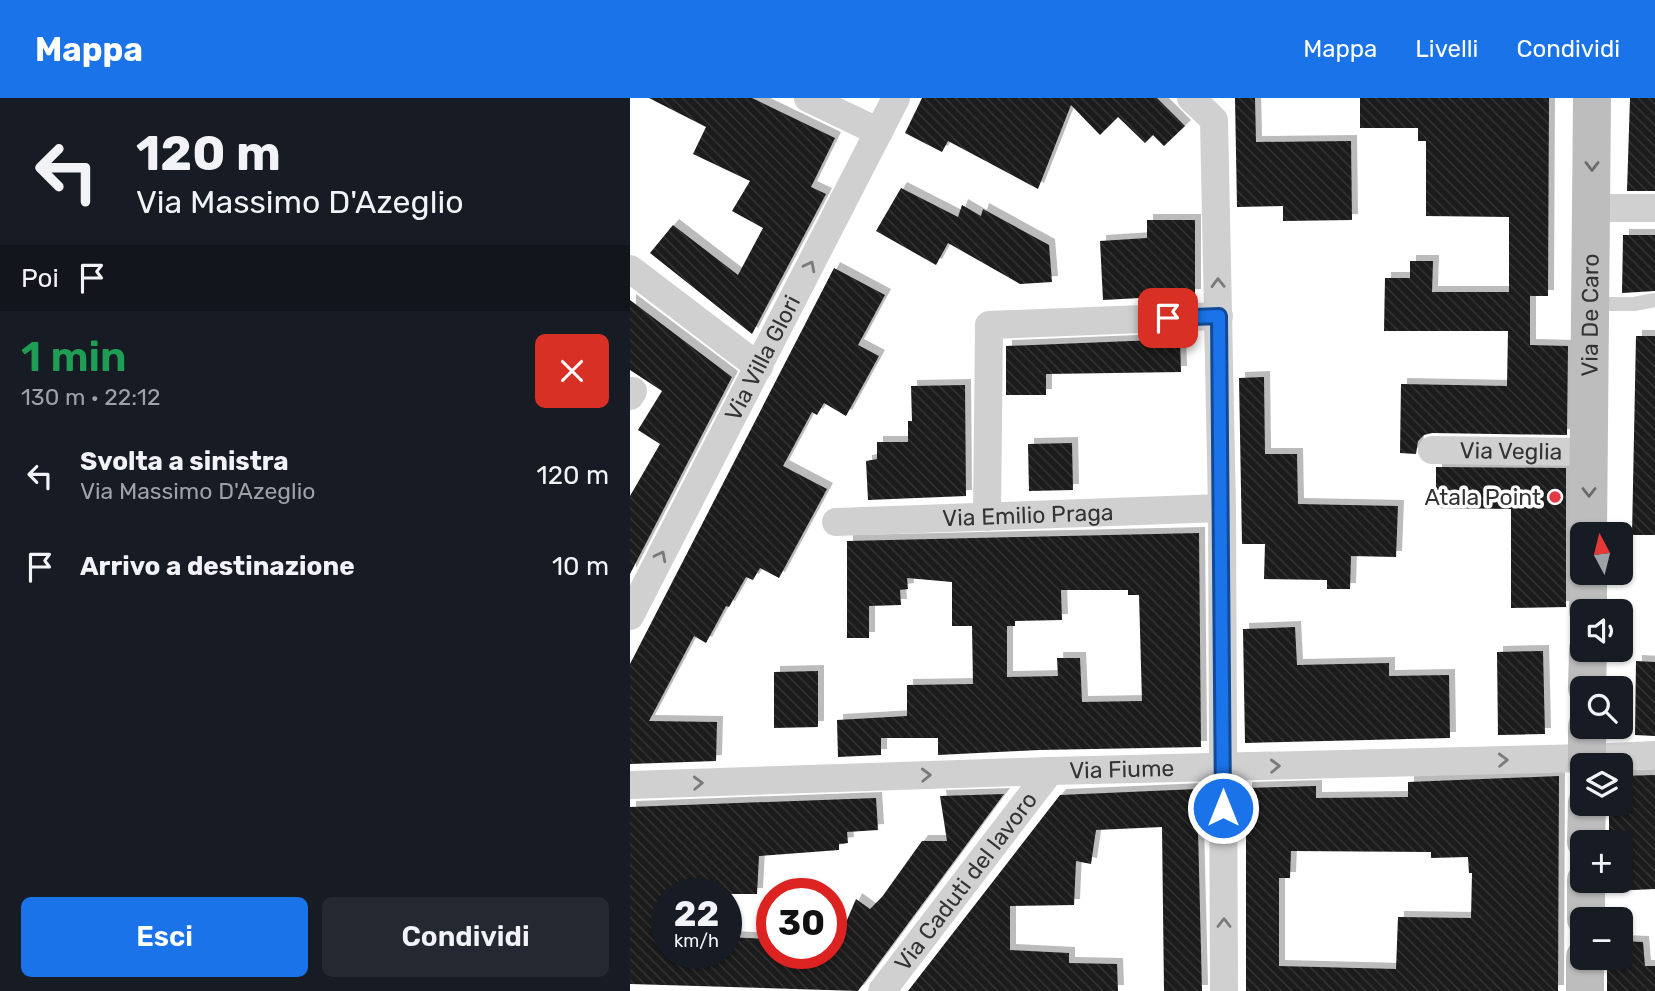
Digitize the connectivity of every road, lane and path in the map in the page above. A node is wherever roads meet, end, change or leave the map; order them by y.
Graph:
1 (808, 98) edge
2 (896, 98) edge
3 (1191, 98) edge
4 (1592, 98) edge
5 (879, 132) junction
6 (1591, 208) junction
7 (1655, 208) edge
8 (630, 269) edge
9 (1655, 300) edge
10 (1591, 303) junction
11 (1219, 316) junction
12 (759, 367) junction
13 (1432, 450) dead end
14 (1589, 452) junction
15 (1222, 508) junction
16 (987, 517) junction
17 (836, 522) dead end
18 (1588, 522) edge
19 (633, 602) edge
20 (1587, 750) edge
21 (1655, 755) edge
22 (1223, 768) junction
23 (1050, 771) junction
24 (630, 785) edge
25 (1585, 970) edge
26 (882, 991) edge
27 (1224, 991) edge
28 (1585, 991) edge

1 - 5 street
2 - 5 street, Via Villa Glori
11 -> 3 street
4 -> 6 main road, Via De Caro
12 -> 5 street, Via Villa Glori
6 - 7 street
6 - 10 main road, Via De Caro
8 - 12 street
9 - 10 lane
10 - 14 main road, Via De Caro
11 - 15 street
11 - 16 street
19 -> 12 street, Via Villa Glori
13 - 14 street, Via Veglia
14 -> 18 main road, Via De Caro
15 - 16 street, Via Emilio Praga
15 - 22 street
16 - 17 street, Via Emilio Praga
20 - 21 street, Via Fiume
22 -> 20 street, Via Fiume
22 - 23 street, Via Fiume
27 -> 22 street
24 -> 23 street, Via Fiume
23 - 26 street, Via Caduti del lavoro
25 - 28 main road

